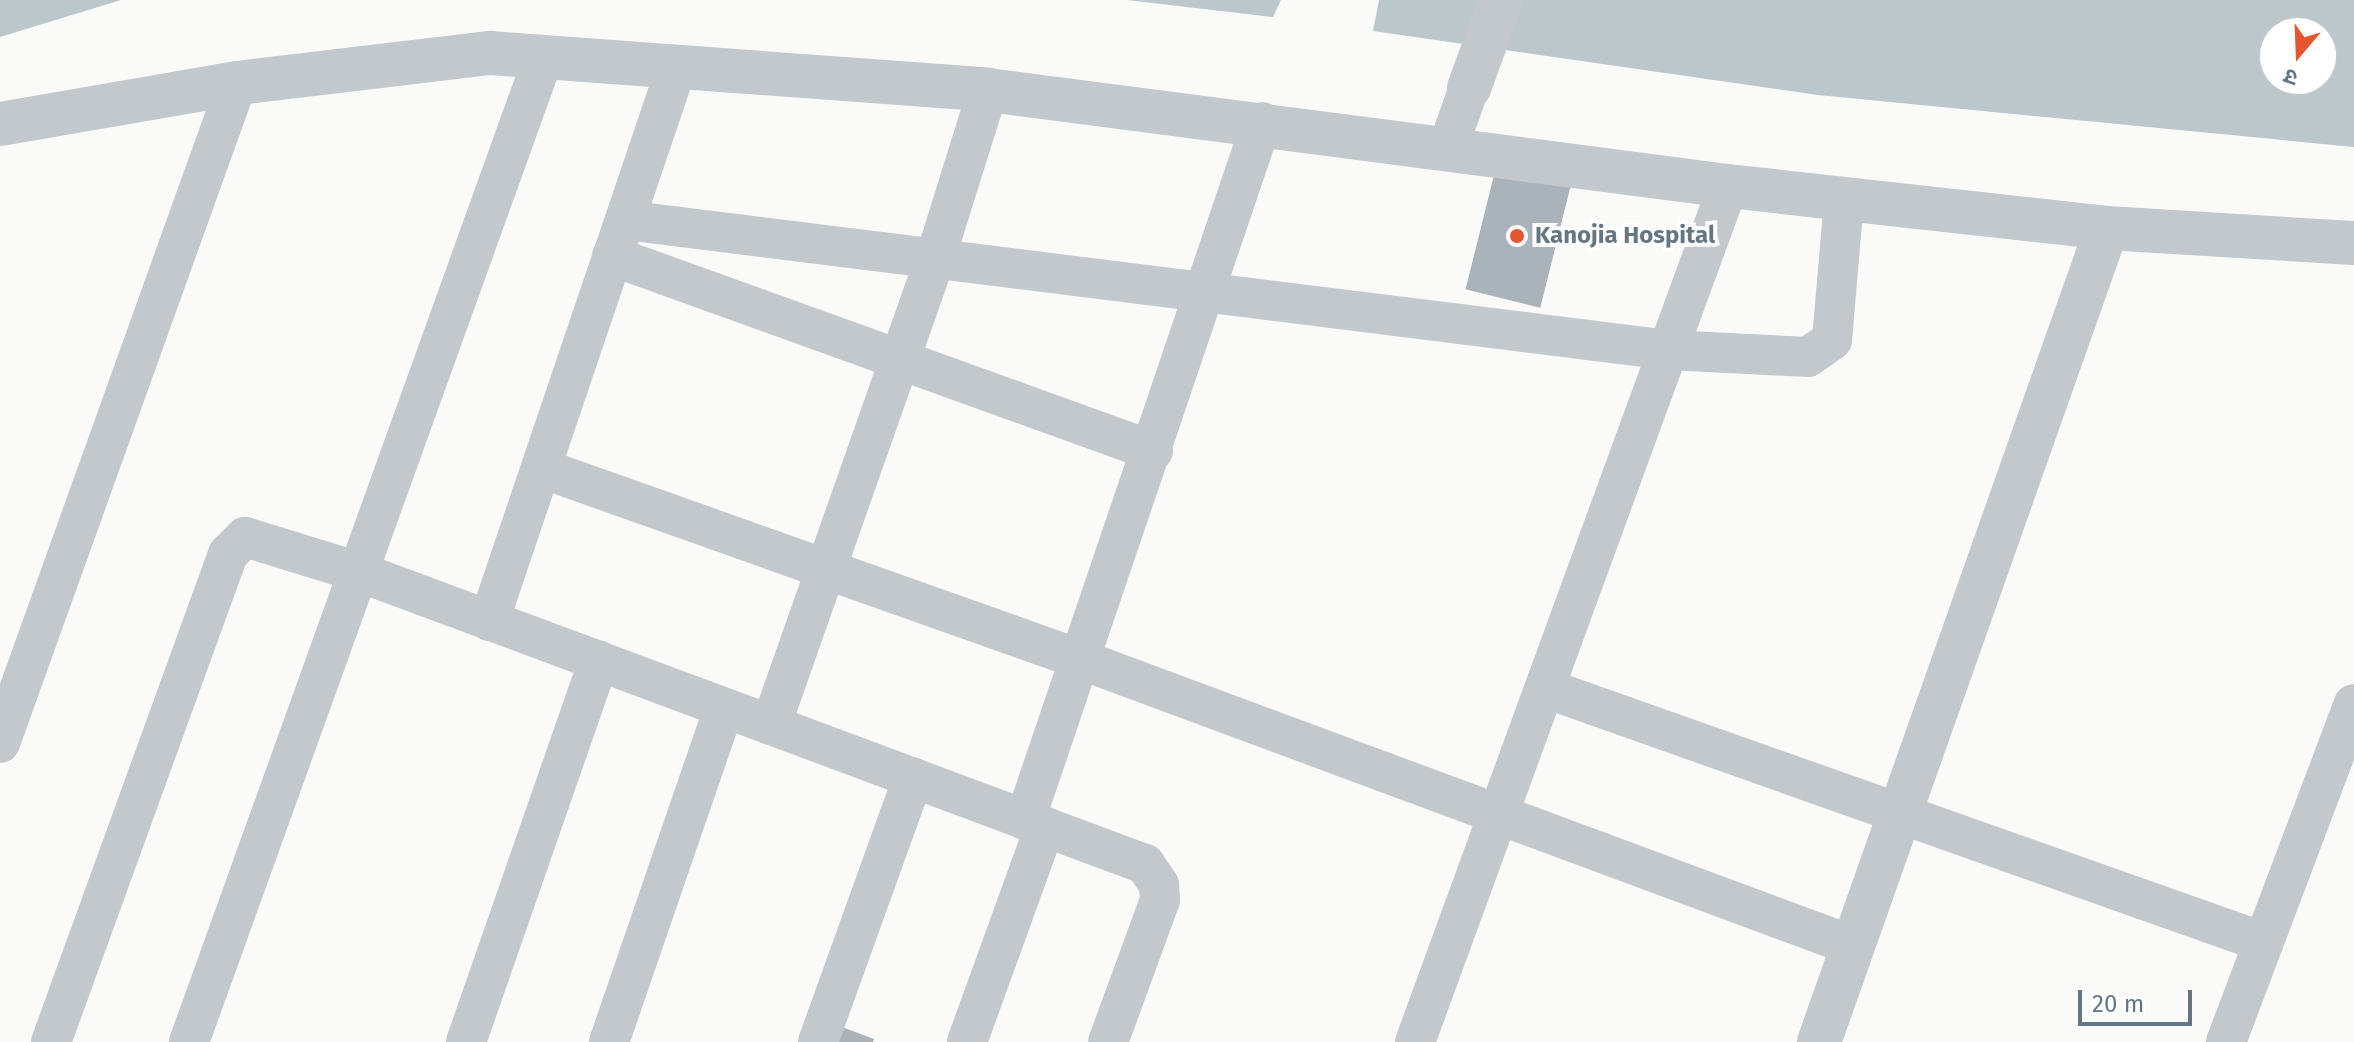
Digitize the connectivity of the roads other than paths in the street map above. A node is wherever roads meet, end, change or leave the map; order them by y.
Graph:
1 (1501, 0) edge
2 (544, 56) junction
3 (677, 66) junction
4 (237, 83) junction
5 (1469, 88) joint
6 (988, 90) junction
7 (1262, 122) junction
8 (0, 124) edge
9 (1447, 150) junction
10 (1728, 186) junction
11 (1844, 199) junction
12 (2107, 228) junction
13 (618, 238) junction
14 (2354, 243) edge
15 (935, 259) junction
16 (1206, 295) junction
17 (1669, 350) junction
18 (900, 360) junction
19 (1153, 451) junction
20 (541, 468) junction
21 (828, 570) junction
22 (362, 573) junction
23 (489, 621) junction
24 (1082, 660) junction
25 (599, 661) junction
26 (1545, 688) junction
27 (2354, 704) edge
28 (724, 708) junction
29 (771, 725) junction
30 (0, 743) edge
31 (913, 778) junction
32 (1898, 813) junction
33 (1498, 815) junction
34 (1035, 824) junction
35 (2263, 942) junction
36 (1853, 946) junction
37 (51, 1042) edge
38 (189, 1042) edge
39 (466, 1042) edge
40 (609, 1042) edge
41 (818, 1042) edge
42 (967, 1042) edge
43 (1108, 1042) edge
44 (1415, 1042) edge
45 (1819, 1042) edge
46 (2226, 1042) edge

1 - 5 street
2 - 3 street
2 - 4 street
2 - 22 street
3 - 6 street
3 - 13 street
4 - 8 street
4 - 30 street
5 - 9 street
6 - 7 street
6 - 15 street
7 - 9 street
7 - 16 street
9 - 10 street
10 - 11 street
10 - 17 street
11 - 12 street
11 - 17 street
12 - 14 street
12 - 32 street
13 - 15 street
13 - 18 street
13 - 20 street
15 - 16 street
15 - 18 street
16 - 17 street
16 - 19 street
17 - 26 street
18 - 19 street
18 - 21 street
19 - 24 street
20 - 21 street
20 - 23 street
21 - 24 street
21 - 29 street
22 - 23 street
22 - 37 street
22 - 38 street
23 - 25 street
24 - 33 street
24 - 34 street
25 - 28 street
25 - 39 street
26 - 32 street
26 - 33 street
27 - 35 street
28 - 29 street
28 - 40 street
29 - 31 street
31 - 34 street
31 - 41 street
32 - 35 street
32 - 36 street
33 - 36 street
33 - 44 street
34 - 42 street
34 - 43 street
35 - 46 street
36 - 45 street

